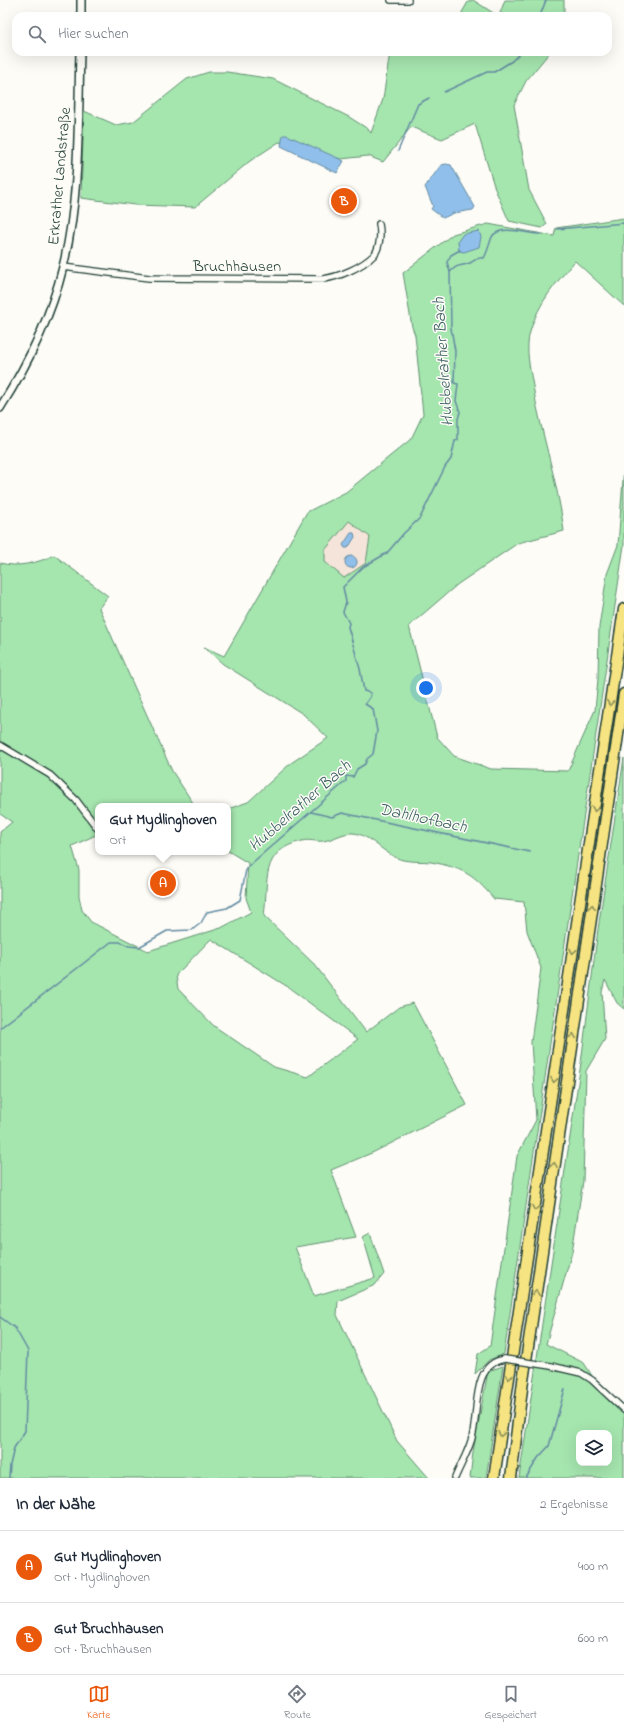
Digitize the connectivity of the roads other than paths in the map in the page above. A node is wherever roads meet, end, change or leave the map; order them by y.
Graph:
1 (81, 0) edge
2 (391, 0) edge
3 (408, 0) edge
4 (81, 12) edge
5 (80, 56) edge
6 (379, 224) dead end
7 (63, 267) junction
8 (0, 408) edge
9 (624, 609) edge
10 (624, 694) edge
11 (0, 746) edge
12 (95, 825) edge
13 (624, 1410) edge
14 (455, 1478) edge
15 (494, 1478) edge
16 (512, 1478) edge

1 - 4 street
2 - 3 street
5 - 7 street, Erkrather Landstraße
6 - 7 street, Bruchhausen
7 - 8 street, Erkrather Landstraße
9 -> 15 highway
16 -> 10 highway
11 - 12 street
13 - 14 street, bridge

